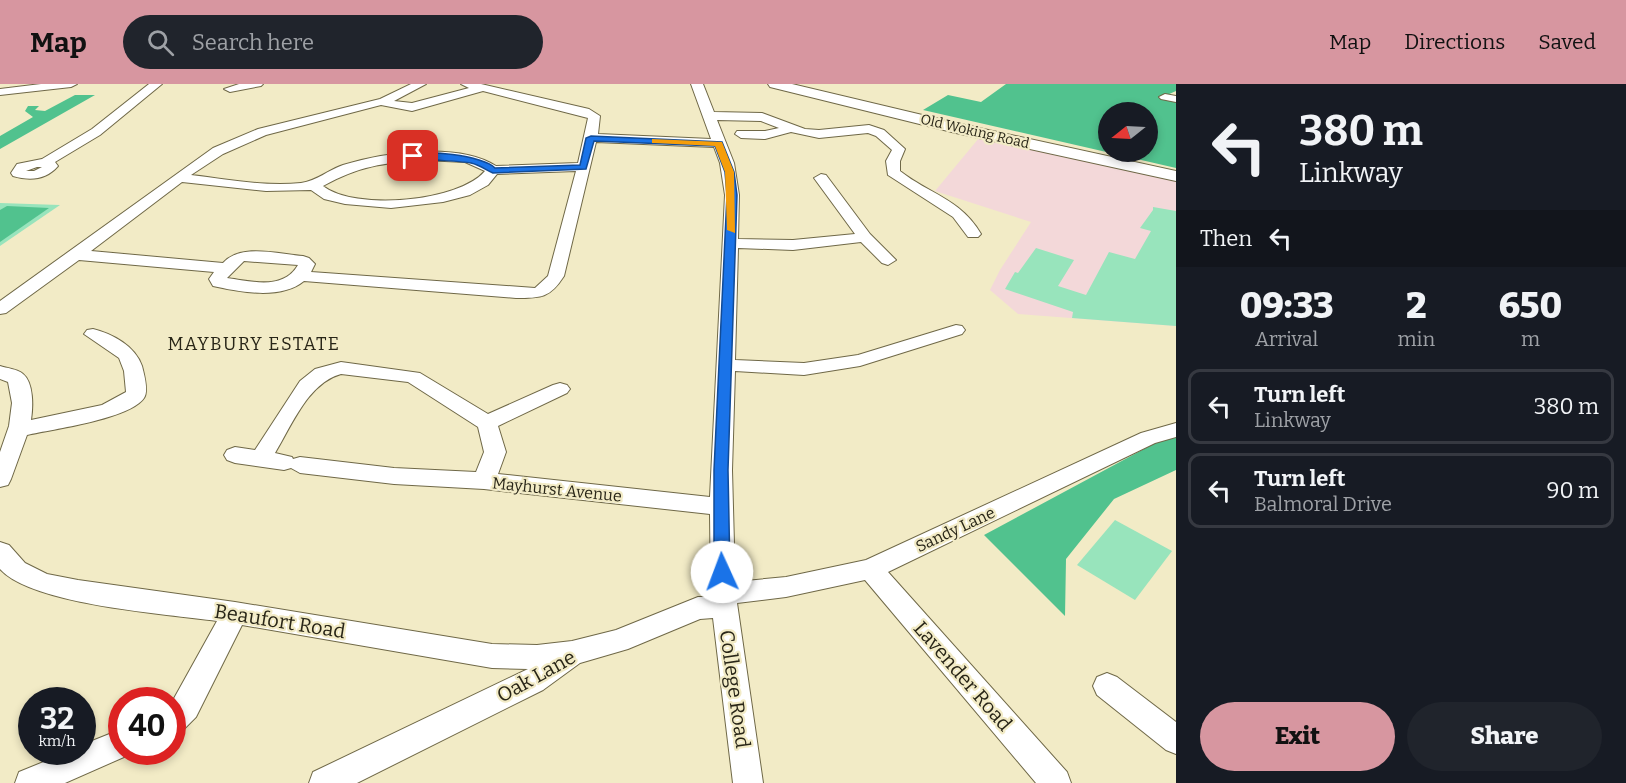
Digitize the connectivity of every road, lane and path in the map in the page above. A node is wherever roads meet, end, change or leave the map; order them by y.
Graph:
1 (71, 84) edge
2 (156, 84) edge
3 (257, 84) edge
4 (420, 84) edge
5 (467, 84) edge
6 (697, 84) edge
7 (775, 84) edge
8 (482, 88) junction
9 (230, 89) dead end
10 (0, 92) edge
11 (382, 102) junction
12 (708, 116) junction
13 (792, 128) junction
14 (741, 134) dead end
15 (765, 135) junction
16 (591, 138) junction
17 (779, 142) dead end
18 (719, 143) junction
19 (45, 163) dead end
20 (583, 167) junction
21 (493, 170) junction
22 (1176, 176) edge
23 (180, 178) junction
24 (821, 178) dead end
25 (314, 185) junction
26 (973, 234) dead end
27 (865, 237) junction
28 (731, 243) junction
29 (76, 255) junction
30 (888, 260) dead end
31 (227, 268) junction
32 (302, 276) junction
33 (0, 309) edge
34 (956, 330) dead end
35 (93, 334) dead end
36 (726, 365) junction
37 (0, 372) edge
38 (560, 389) dead end
39 (487, 423) junction
40 (17, 430) junction
41 (1176, 430) edge
42 (235, 456) dead end
43 (261, 458) junction
44 (0, 479) edge
45 (484, 481) junction
46 (721, 507) junction
47 (0, 552) edge
48 (870, 569) junction
49 (723, 601) junction
50 (235, 613) junction
51 (572, 653) junction
52 (1107, 686) dead end
53 (186, 708) edge
54 (1176, 740) edge
55 (108, 749) edge
56 (30, 783) edge
57 (324, 783) edge
58 (748, 783) edge
59 (1056, 783) edge

1 - 10 street
2 - 19 street
3 - 9 street
4 - 11 street
5 - 8 street
6 - 12 street, College Road
7 - 22 main road, Old Woking Road
8 - 11 street
8 - 16 street
11 - 23 street
12 - 13 street
12 - 18 street, College Road
13 - 15 street
13 - 26 street
14 - 15 street
15 - 17 street
16 - 18 street
16 - 20 street
18 - 28 street, College Road
20 - 21 street
20 - 32 street
21 - 25 street
21 - 25 street
23 - 25 street
23 - 29 street
24 - 27 street
27 - 28 street
27 - 30 street
28 - 36 street, College Road
29 - 31 street
29 - 33 street
31 - 32 street
31 - 32 street
34 - 36 street
35 - 40 street
36 - 46 street, College Road
37 - 40 street
38 - 39 street
39 - 43 street
39 - 45 street
40 - 44 street
41 - 48 street, Sandy Lane
42 - 43 street, Mayhurst Avenue
43 - 45 street, Mayhurst Avenue
45 - 46 street, Mayhurst Avenue
46 - 49 street, College Road
47 - 50 street, Beaufort Road
48 - 49 street, Sandy Lane
48 - 59 street, Lavender Road
49 - 51 street, Oak Lane
49 - 58 street, College Road
50 - 51 street, Beaufort Road
50 - 53 street
51 - 57 street, Oak Lane
52 - 54 street
55 - 56 street

